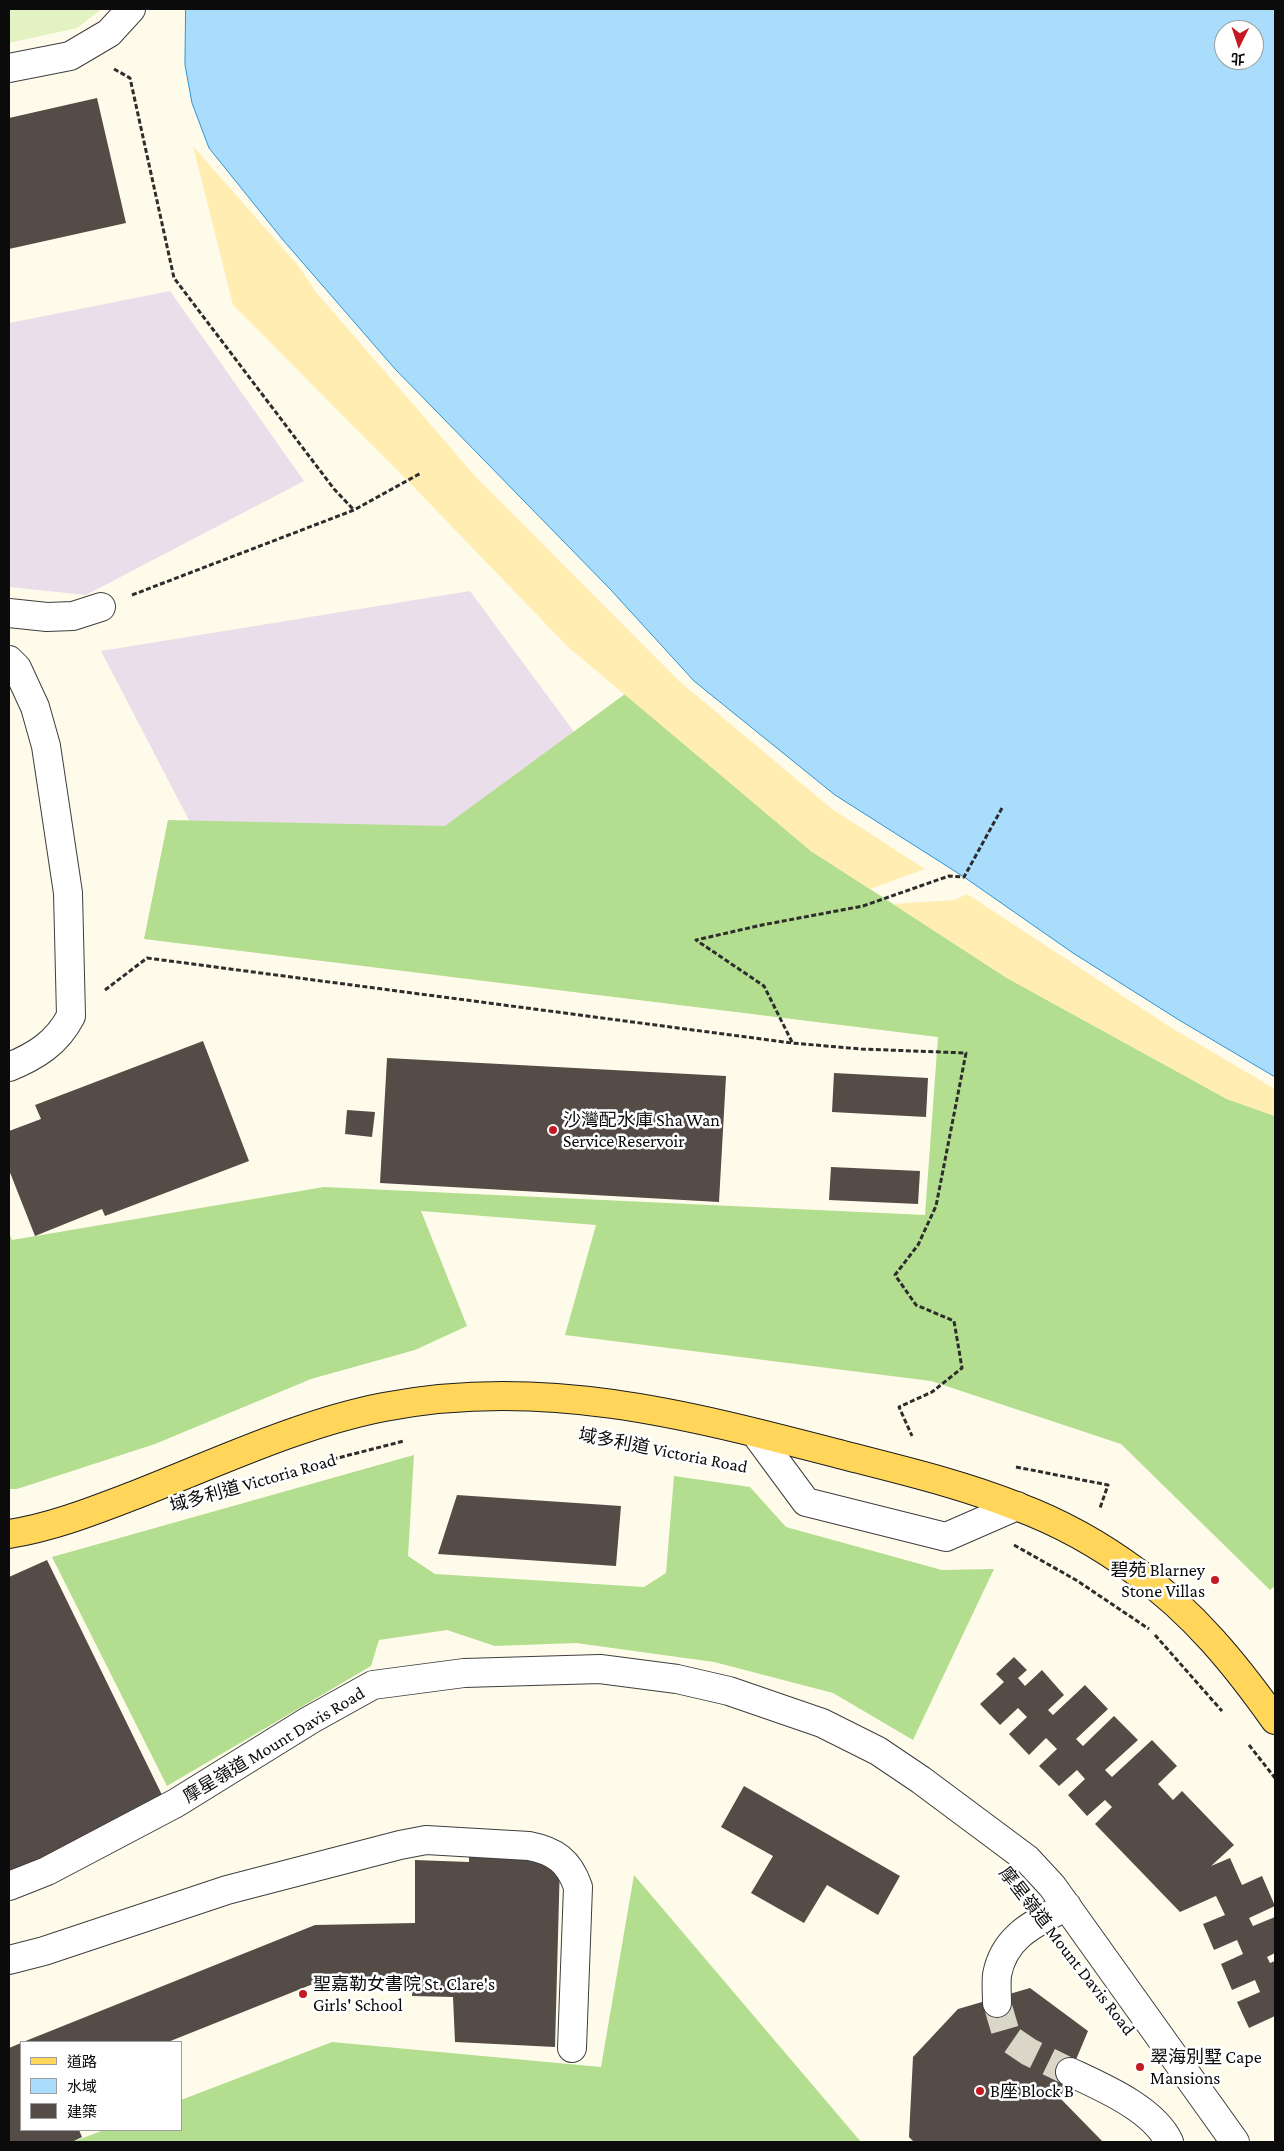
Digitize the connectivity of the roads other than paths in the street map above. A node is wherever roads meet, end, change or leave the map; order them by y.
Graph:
1 (131, 9) edge
2 (9, 68) edge
3 (101, 606) road end
4 (9, 613) edge
5 (9, 660) edge
6 (9, 1067) edge
7 (755, 1433) junction
8 (1017, 1506) junction
9 (9, 1534) edge
10 (1275, 1718) edge
11 (9, 1886) edge
12 (1067, 1906) junction
13 (9, 1960) edge
14 (998, 2003) tunnel mouth
15 (572, 2048) dead end
16 (1070, 2072) tunnel mouth
17 (1169, 2142) edge
18 (1235, 2142) edge

1 - 2 street
3 - 4 street
5 - 6 street
7 - 8 main road, 域多利道 Victoria Road
7 - 8 street
7 - 9 main road, 域多利道 Victoria Road
8 - 10 main road, 域多利道 Victoria Road
11 - 12 street, 摩星嶺道 Mount Davis Road
12 - 14 street
12 - 18 street, 摩星嶺道 Mount Davis Road
13 - 15 street
16 - 17 street

